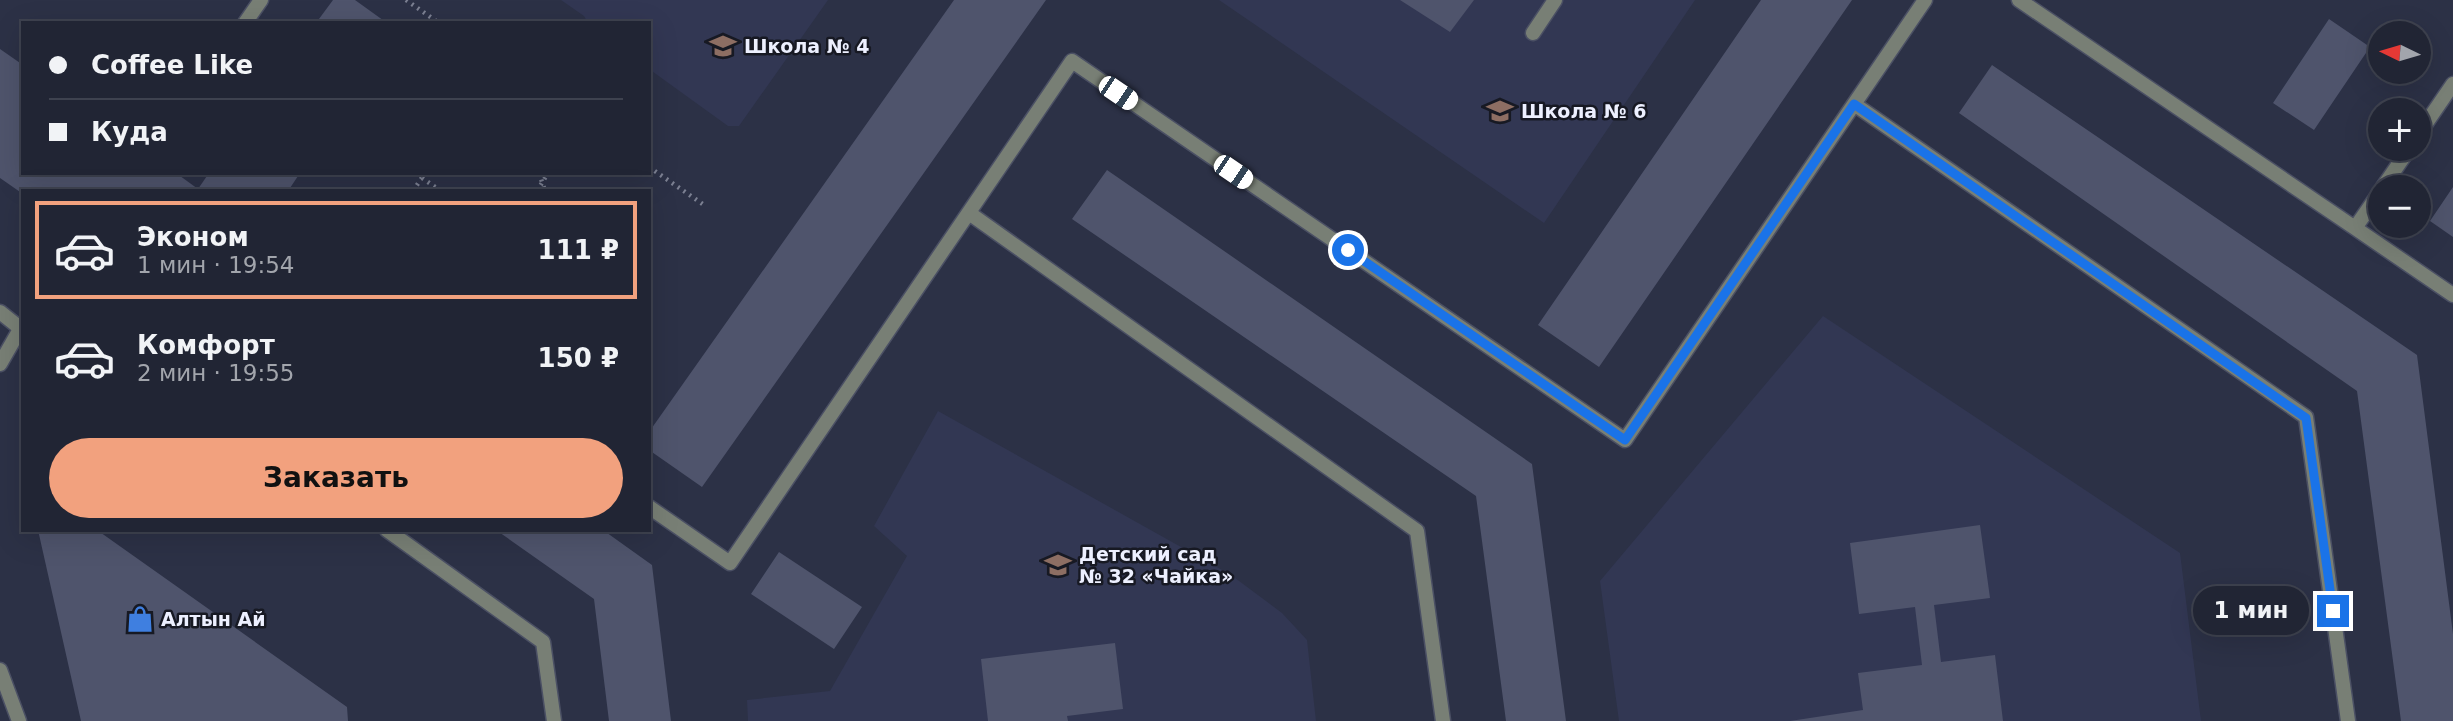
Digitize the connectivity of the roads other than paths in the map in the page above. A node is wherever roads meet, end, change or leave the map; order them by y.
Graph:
1 (261, 0) edge
2 (1555, 0) edge
3 (1925, 0) edge
4 (2019, 0) edge
5 (246, 21) edge
6 (1533, 33) dead end
7 (2453, 84) edge
8 (1854, 104) junction
9 (2431, 116) edge
10 (2368, 209) edge
11 (969, 213) junction
12 (2355, 228) junction
13 (2453, 295) edge
14 (0, 312) edge
15 (21, 325) edge
16 (21, 328) edge
17 (0, 364) edge
18 (651, 508) edge
19 (390, 532) edge
20 (0, 670) edge
21 (19, 721) edge
22 (554, 721) edge
23 (1443, 721) edge
24 (2348, 721) edge

1 - 5 lane
2 - 6 lane
3 - 8 lane
4 - 12 lane
7 - 9 lane
8 - 11 lane
8 - 24 lane
10 - 12 lane
11 - 18 lane
11 - 23 lane
12 - 13 lane
14 - 15 lane
16 - 17 lane
19 - 22 lane
20 - 21 lane

